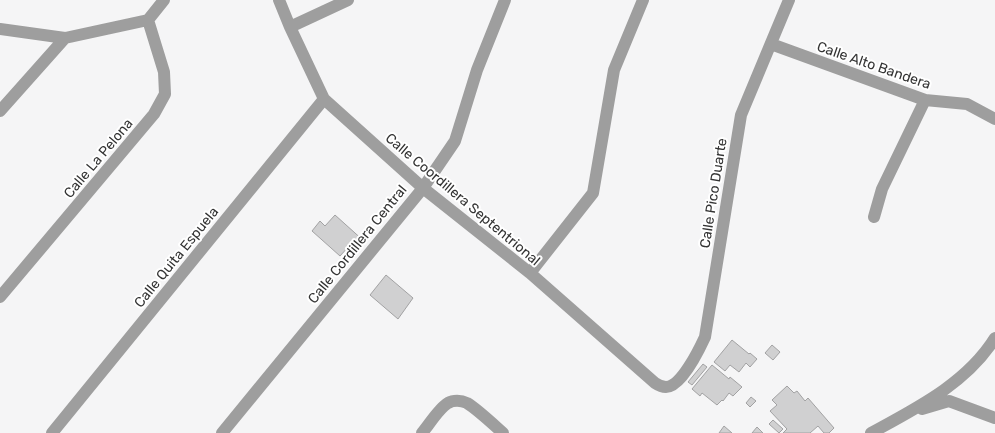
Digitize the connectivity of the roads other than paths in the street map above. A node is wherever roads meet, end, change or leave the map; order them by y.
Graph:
1 (164, 0) edge
2 (279, 0) edge
3 (348, 0) edge
4 (505, 0) edge
5 (643, 0) edge
6 (790, 0) edge
7 (148, 20) junction
8 (290, 26) junction
9 (0, 29) edge
10 (66, 38) junction
11 (771, 44) junction
12 (324, 99) junction
13 (925, 100) junction
14 (0, 111) edge
15 (995, 119) edge
16 (423, 188) junction
17 (874, 217) dead end
18 (530, 273) junction
19 (0, 297) edge
20 (995, 338) edge
21 (668, 387) joint
22 (908, 413) junction
23 (995, 418) edge
24 (52, 433) edge
25 (222, 433) edge
26 (422, 433) edge
27 (503, 433) edge
28 (871, 433) edge

1 - 7 street
2 - 8 street, Calle Coordillera Septentrional
3 - 8 street
4 - 16 street, Calle Cordillera Central
5 - 18 street
6 - 11 street, Calle Pico Duarte
7 - 10 street
7 - 19 street, Calle La Pelona
8 - 12 street, Calle Coordillera Septentrional
9 - 10 street
10 - 14 street
11 - 13 street, Calle Alto Bandera
11 - 21 street, Calle Pico Duarte
12 - 16 street, Calle Coordillera Septentrional
12 - 24 street, Calle Quita Espuela
13 - 15 street, Calle Alto Bandera
13 - 17 street
16 - 18 street, Calle Coordillera Septentrional
16 - 25 street, Calle Cordillera Central
18 - 21 street, Calle Coordillera Septentrional
20 - 22 street
22 - 23 street
22 - 28 street
26 - 27 street

